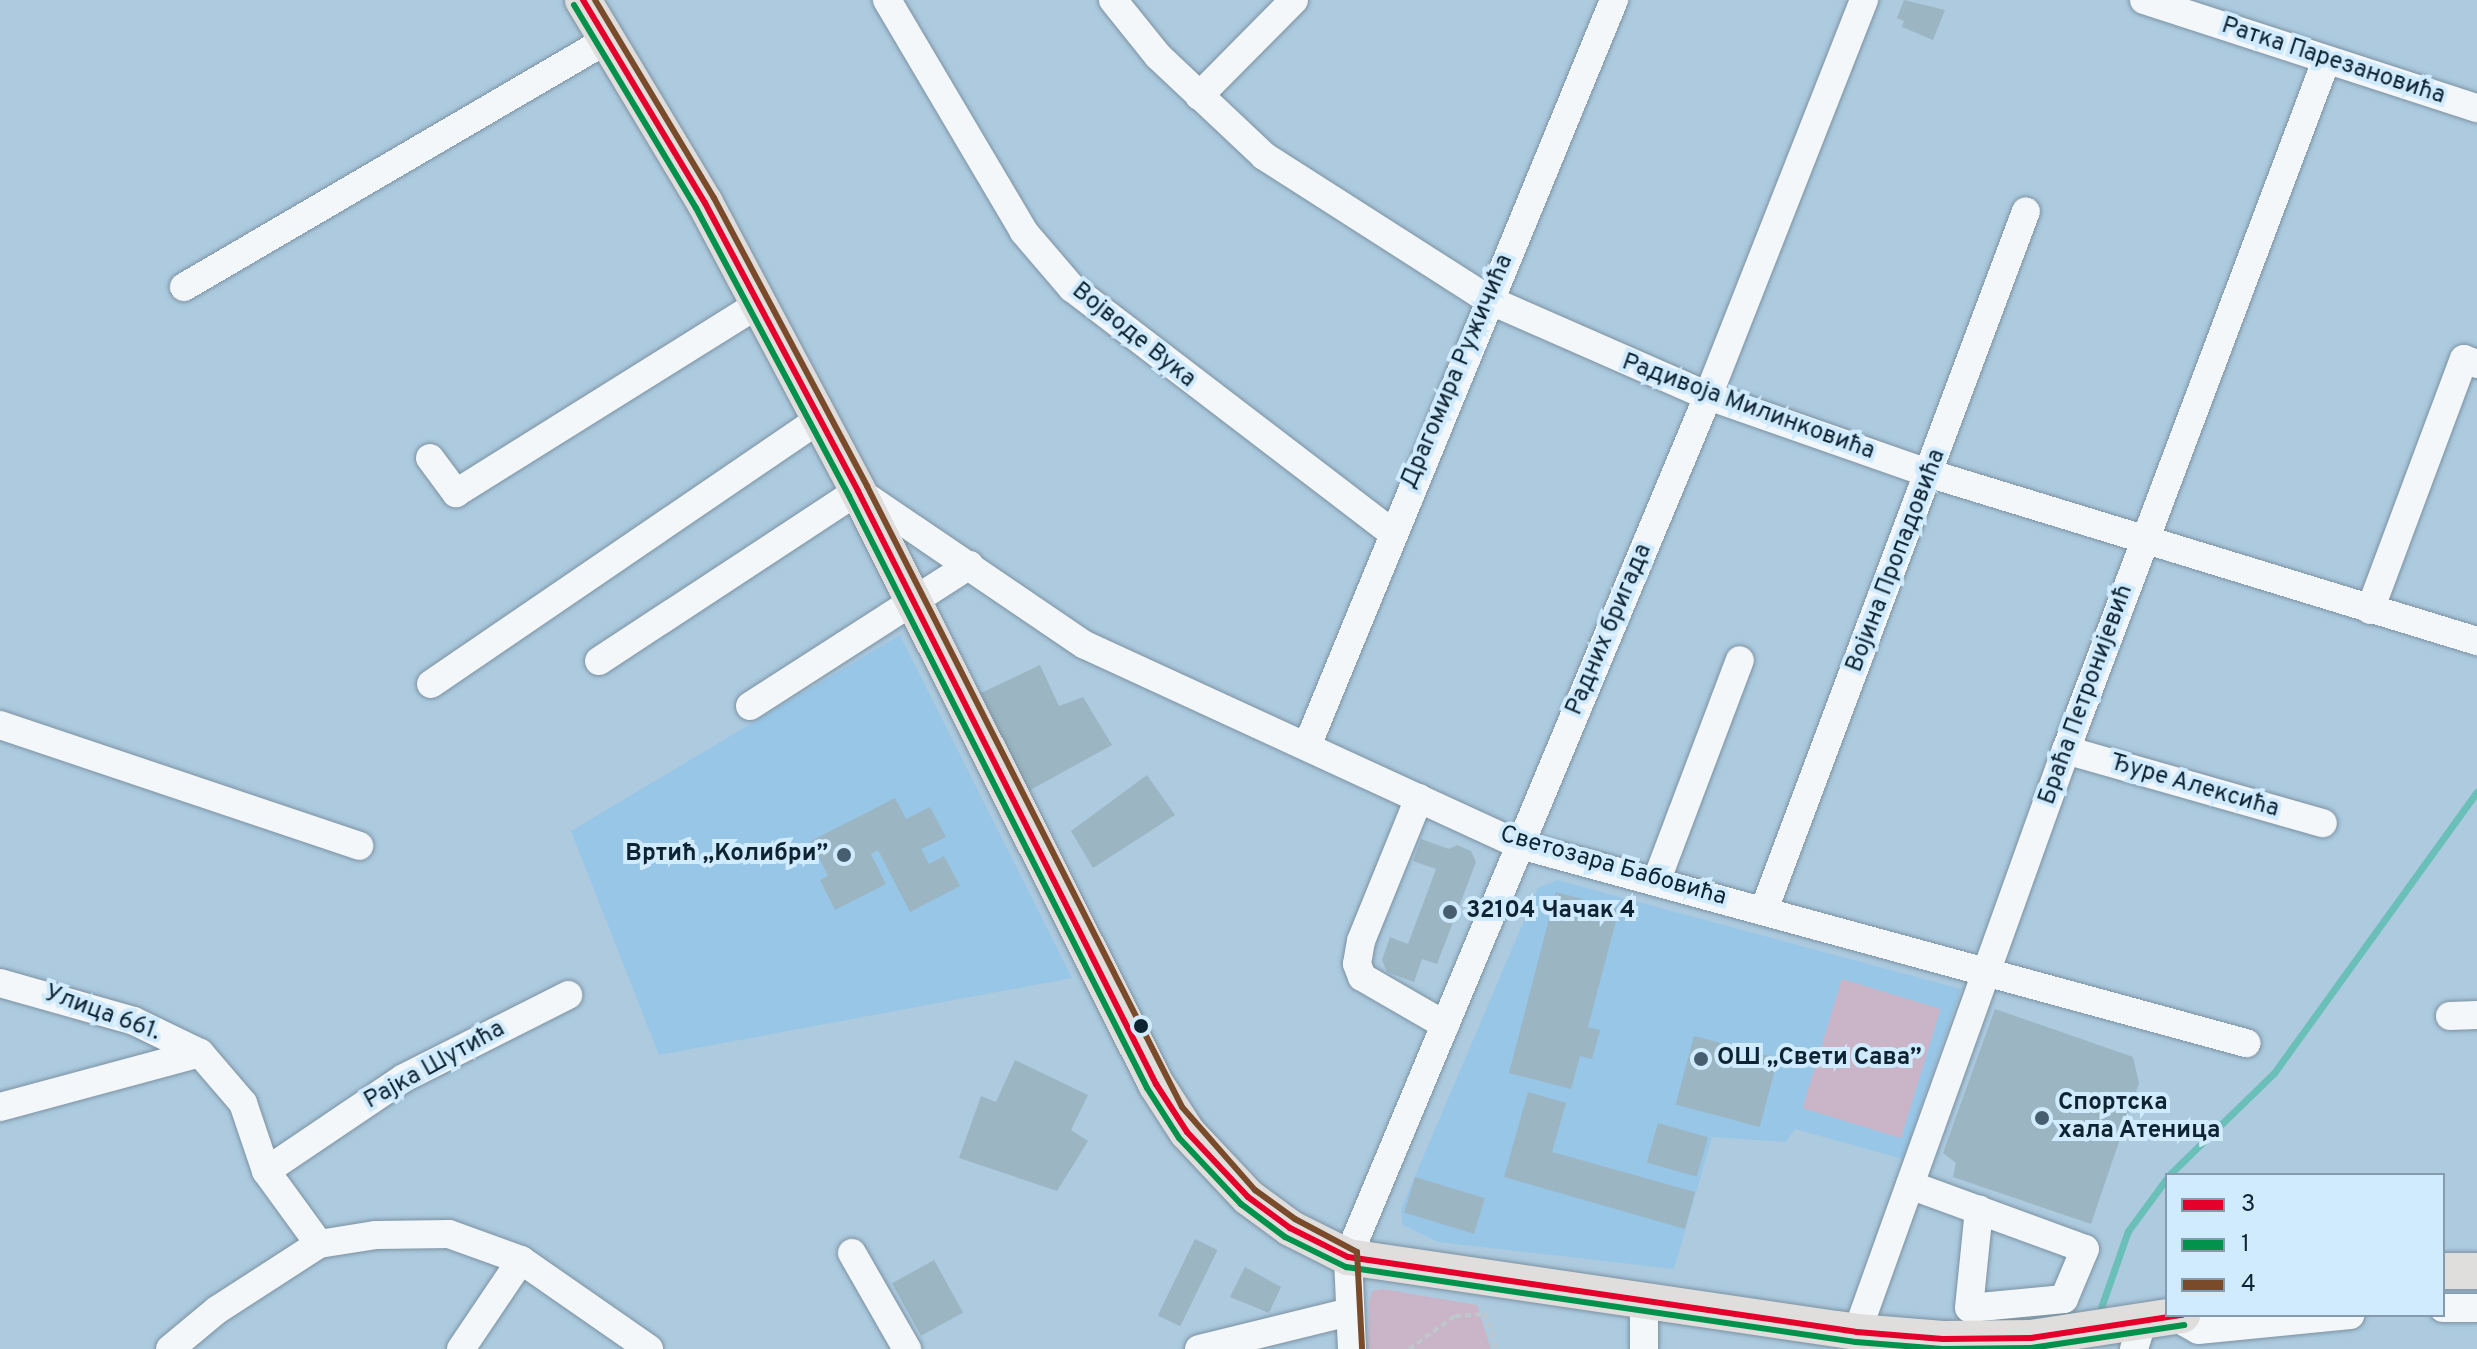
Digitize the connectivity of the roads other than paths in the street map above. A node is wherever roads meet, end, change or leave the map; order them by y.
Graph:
1 (583, 0) edge
2 (887, 0) edge
3 (1113, 0) edge
4 (1294, 0) edge
5 (1614, 0) edge
6 (1864, 0) edge
7 (2144, 0) edge
8 (607, 40) junction
9 (2326, 61) junction
10 (1199, 96) junction
11 (2477, 108) edge
12 (2026, 211) dead end
13 (184, 287) dead end
14 (1489, 300) junction
15 (758, 304) junction
16 (2477, 364) edge
17 (1708, 396) junction
18 (820, 419) junction
19 (430, 458) dead end
20 (1931, 474) junction
21 (858, 491) junction
22 (1391, 532) junction
23 (2145, 540) junction
24 (970, 565) junction
25 (916, 604) junction
26 (2370, 610) junction
27 (2477, 641) edge
28 (1740, 660) dead end
29 (599, 661) dead end
30 (431, 684) dead end
31 (750, 706) dead end
32 (0, 725) edge
33 (1307, 746) junction
34 (2066, 750) junction
35 (1419, 798) junction
36 (2323, 823) dead end
37 (1520, 845) junction
38 (359, 846) dead end
39 (1656, 882) junction
40 (1764, 910) junction
41 (1986, 973) junction
42 (0, 983) edge
43 (568, 995) dead end
44 (1445, 1025) junction
45 (2246, 1043) dead end
46 (200, 1053) junction
47 (0, 1107) edge
48 (266, 1171) junction
49 (1910, 1185) junction
50 (1979, 1210) junction
51 (319, 1244) junction
52 (852, 1253) dead end
53 (1348, 1257) junction
54 (521, 1260) junction
55 (2445, 1271) edge
56 (2477, 1271) edge
57 (1644, 1301) junction
58 (2445, 1308) edge
59 (2477, 1308) edge
60 (1350, 1312) junction
61 (2330, 1317) edge
62 (2152, 1325) edge
63 (1843, 1337) edge
64 (170, 1349) edge
65 (461, 1349) edge
66 (649, 1349) edge
67 (907, 1349) edge
68 (1199, 1349) edge
69 (1352, 1349) edge
70 (1644, 1349) edge

1 - 8 main road
2 - 22 street, Војводе Вука
3 - 10 street, Радивоја Милинковића
4 - 10 street
5 - 14 street, Драгомира Ружичића
6 - 17 street, Радних бригада
7 - 9 street, Ратка Парезановића
8 - 13 street
8 - 15 main road
9 - 11 street, Ратка Парезановића
9 - 23 street, Браћа Петронијевић
10 - 14 street, Радивоја Милинковића
12 - 20 street, Војина Пропадовића
14 - 17 street, Радивоја Милинковића
14 - 22 street, Драгомира Ружичића
15 - 18 main road
15 - 19 street
16 - 26 street
17 - 20 street, Радивоја Милинковића
17 - 37 street, Радних бригада
18 - 21 main road
18 - 30 street
20 - 23 street, Радивоја Милинковића
20 - 40 street, Војина Пропадовића
21 - 24 street, Светозара Бабовића
21 - 25 main road
21 - 29 street
22 - 33 street, Драгомира Ружичића
23 - 26 street, Радивоја Милинковића
23 - 34 street, Браћа Петронијевић
24 - 25 street
24 - 33 street, Светозара Бабовића
25 - 31 street
25 - 53 main road
26 - 27 street, Радивоја Милинковића
28 - 39 street
32 - 38 street
33 - 35 street, Светозара Бабовића
34 - 36 street, Ђуре Алексића
34 - 41 street, Браћа Петронијевић
35 - 37 street, Светозара Бабовића
35 - 44 street
37 - 39 street, Светозара Бабовића
37 - 44 street, Радних бригада
39 - 40 street, Светозара Бабовића
40 - 41 street, Светозара Бабовића
41 - 45 street, Светозара Бабовића
41 - 49 street, Браћа Петронијевић
42 - 46 street, Улица 661.
43 - 48 street, Рајка Шутића
44 - 53 street, Радних бригада
46 - 47 street, Улица 661.
46 - 48 street, Улица 661.
48 - 51 street, Улица 661.
49 - 50 street
49 - 63 street, Браћа Петронијевић
50 - 50 street
51 - 54 street
51 - 64 street
52 - 67 street
53 - 57 main road
53 - 60 street
54 - 65 street
54 - 66 street
55 - 56 main road
57 - 63 main road
57 - 70 street
58 - 59 street
60 - 68 street
60 - 69 street
61 - 62 street
62 - 63 main road

